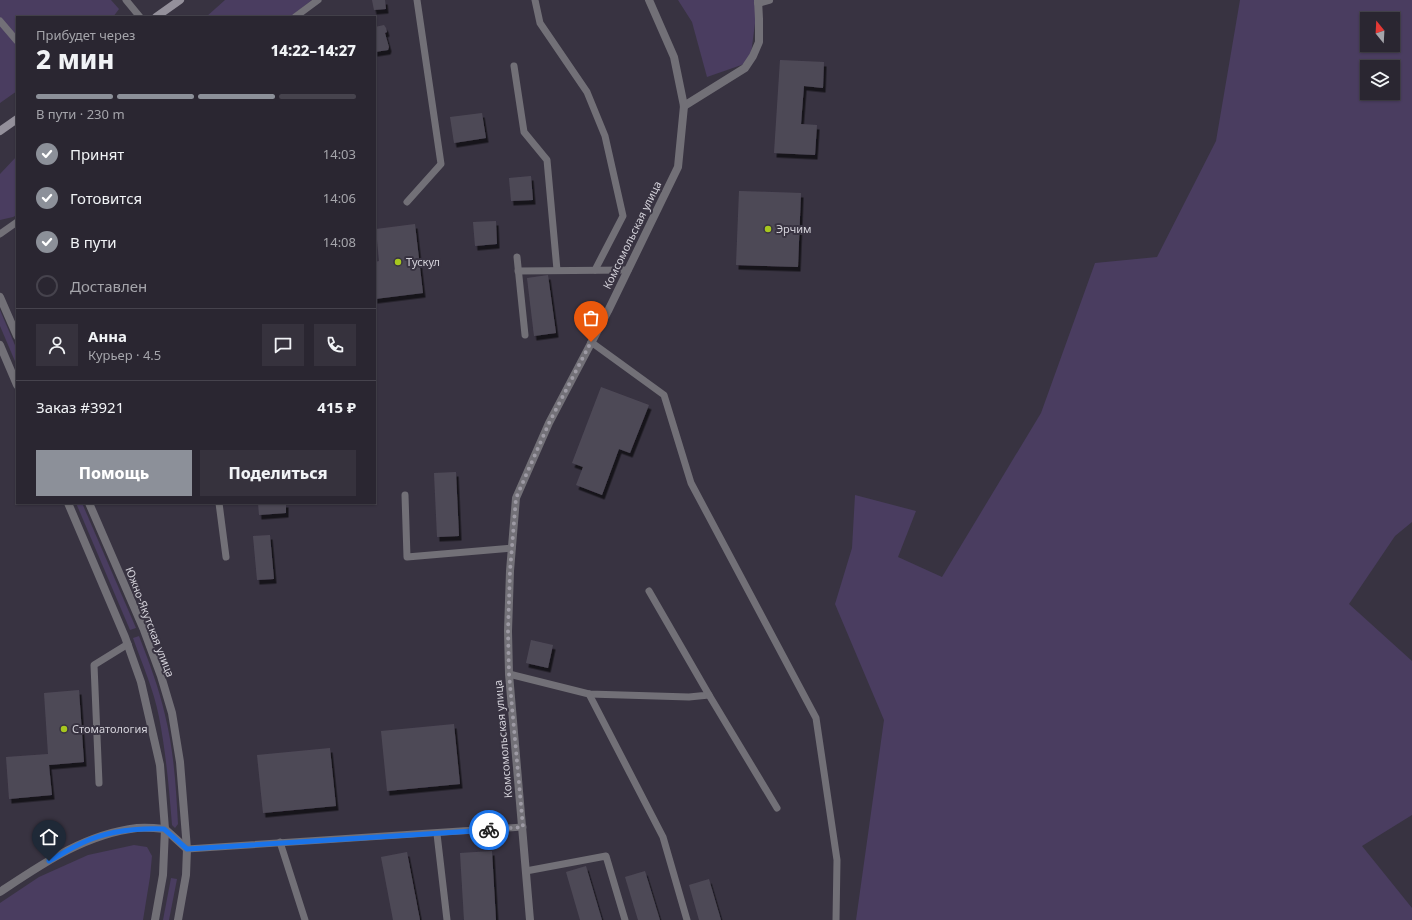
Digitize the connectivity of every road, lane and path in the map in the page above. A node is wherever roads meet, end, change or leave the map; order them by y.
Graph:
1 (126, 0) edge
2 (180, 0) edge
3 (318, 0) edge
4 (417, 0) edge
5 (535, 0) edge
6 (649, 0) edge
7 (769, 0) edge
8 (758, 1) edge
9 (139, 16) edge
10 (157, 16) edge
11 (296, 16) edge
12 (0, 21) edge
13 (16, 40) edge
14 (514, 66) dead end
15 (684, 106) junction
16 (16, 120) edge
17 (0, 131) edge
18 (407, 202) dead end
19 (16, 223) edge
20 (0, 234) edge
21 (517, 256) dead end
22 (557, 270) junction
23 (595, 270) junction
24 (628, 270) junction
25 (518, 271) junction
26 (0, 297) edge
27 (16, 334) edge
28 (524, 335) dead end
29 (591, 342) junction
30 (0, 345) edge
31 (16, 383) edge
32 (405, 495) dead end
33 (68, 504) edge
34 (89, 504) edge
35 (220, 504) edge
36 (512, 548) junction
37 (226, 557) dead end
38 (649, 591) dead end
39 (128, 644) junction
40 (509, 674) junction
41 (589, 694) junction
42 (709, 695) junction
43 (99, 783) dead end
44 (777, 808) dead end
45 (523, 827) junction
46 (164, 829) junction
47 (437, 834) junction
48 (280, 842) junction
49 (187, 849) junction
50 (526, 871) junction
51 (0, 892) edge
52 (155, 920) edge
53 (178, 920) edge
54 (305, 920) edge
55 (447, 920) edge
56 (530, 920) edge
57 (625, 920) edge
58 (687, 920) edge
59 (836, 920) edge

1 - 9 lane
2 - 10 main road
3 - 11 lane
4 - 18 lane
5 - 23 lane
6 - 15 street, Комсомольская улица
7 - 8 street
8 - 15 street
12 - 13 lane
14 - 22 lane
15 - 24 street, Комсомольская улица
16 - 17 main road
19 - 20 lane
21 - 25 lane
22 - 23 lane
22 - 25 lane
23 - 24 lane
24 - 29 street, Комсомольская улица
25 - 28 lane
26 - 27 street
29 - 36 street, Комсомольская улица
29 - 59 lane
30 - 31 street
32 - 36 lane
33 - 39 street
34 - 49 street, Южно-Якутская улица
35 - 37 lane
36 - 40 street, Комсомольская улица
38 - 42 lane
39 - 43 lane
39 - 46 street
40 - 41 lane
40 - 45 street, Комсомольская улица
41 - 42 lane
41 - 58 lane
42 - 44 lane
45 - 47 lane
45 - 50 street, Комсомольская улица
46 - 49 street
46 - 51 street
46 - 52 street
47 - 48 lane
47 - 55 lane
48 - 49 lane
48 - 54 lane
49 - 53 street, Южно-Якутская улица
50 - 56 street, Комсомольская улица
50 - 57 lane

